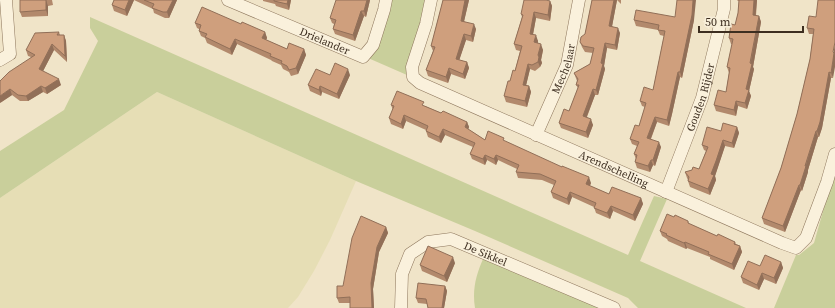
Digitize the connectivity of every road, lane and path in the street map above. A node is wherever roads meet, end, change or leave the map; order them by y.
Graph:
1 (6, 0) edge
2 (228, 0) edge
3 (386, 0) edge
4 (431, 0) edge
5 (579, 0) edge
6 (724, 0) edge
7 (248, 4) edge
8 (0, 60) edge
9 (536, 134) junction
10 (835, 154) edge
11 (666, 192) junction
12 (401, 308) edge
13 (614, 308) edge

1 - 8 street
2 - 7 street, Drielander
3 - 7 street, Drielander
4 - 9 street, Arendschelling
5 - 9 street, Mechelaar
6 - 11 street, Gouden Rijder
9 - 11 street, Arendschelling
10 - 11 street, Arendschelling
12 - 13 street, De Sikkel

